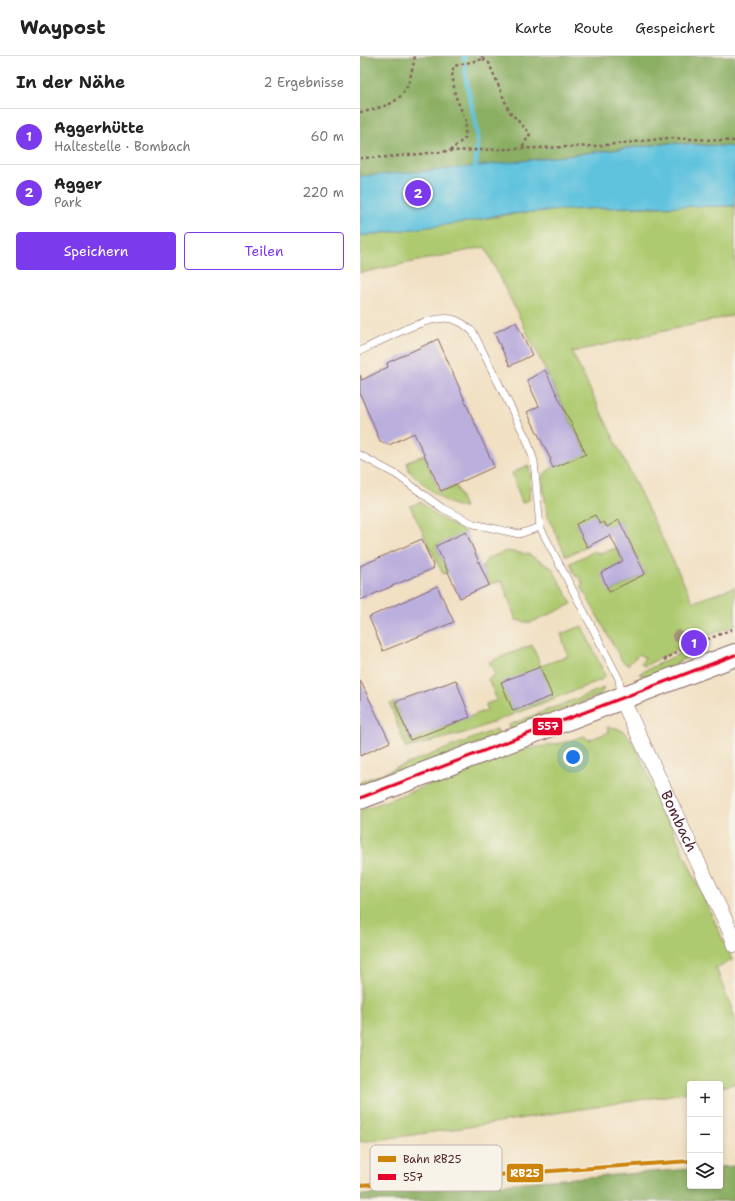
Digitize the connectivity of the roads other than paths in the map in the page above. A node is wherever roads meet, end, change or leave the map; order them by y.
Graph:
1 (360, 351) edge
2 (360, 455) edge
3 (540, 527) junction
4 (735, 655) edge
5 (621, 697) junction
6 (360, 798) edge
7 (735, 945) edge

1 - 3 lane
2 - 3 lane
3 - 5 lane
4 - 5 main road
5 - 6 main road
5 - 7 street, Bombach

